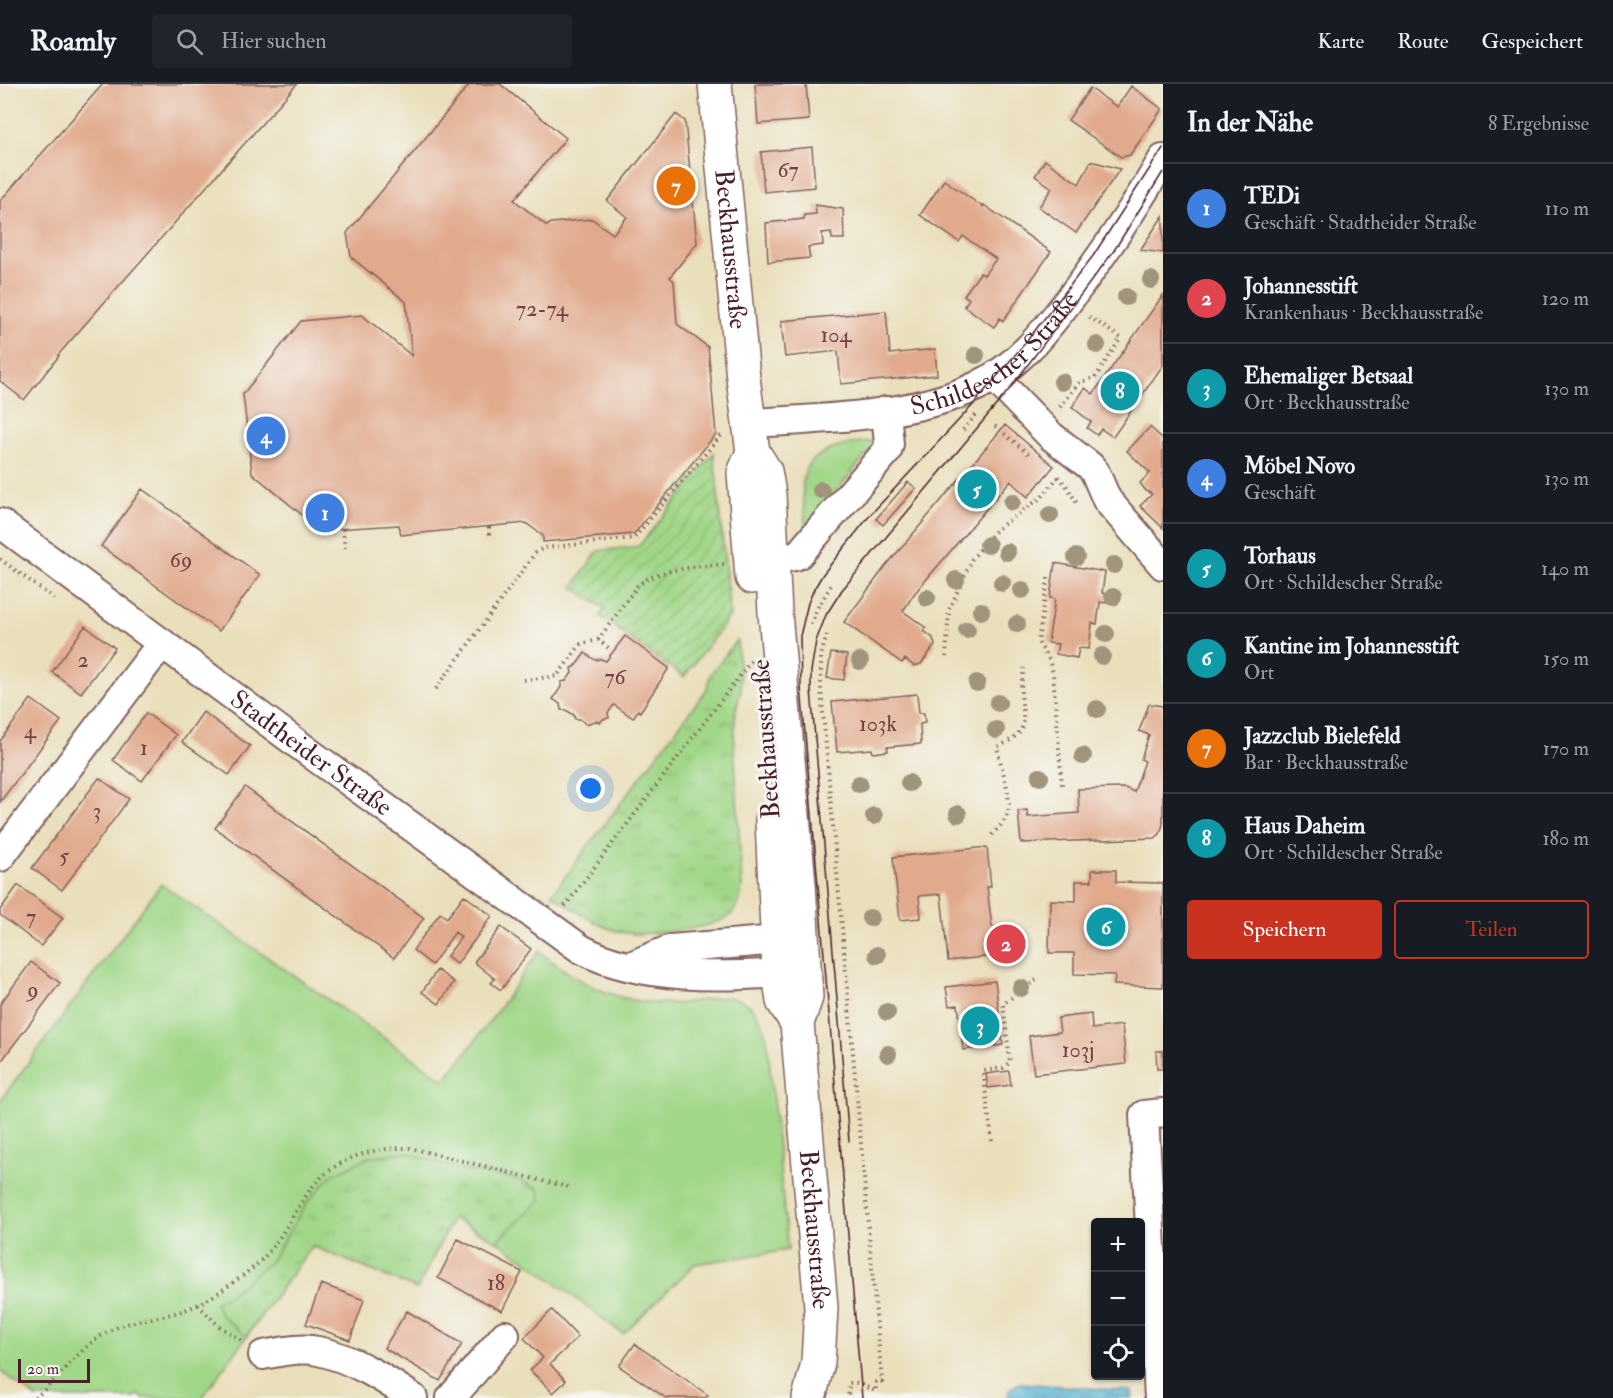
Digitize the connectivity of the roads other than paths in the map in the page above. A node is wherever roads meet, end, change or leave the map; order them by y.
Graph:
1 (715, 84) edge
2 (1163, 159) edge
3 (994, 377) junction
4 (886, 411) junction
5 (751, 438) junction
6 (0, 523) edge
7 (761, 560) junction
8 (1163, 565) edge
9 (162, 643) junction
10 (0, 857) edge
11 (791, 956) junction
12 (1163, 1113) edge
13 (505, 1335) dead end
14 (263, 1355) road end
15 (413, 1398) edge
16 (451, 1398) edge
17 (809, 1398) edge
18 (1159, 1398) edge

1 - 5 main road, Beckhausstraße
2 - 3 street, Schildescher Straße
3 - 4 street, Schildescher Straße
3 - 8 street
4 - 5 street, Schildescher Straße
4 - 7 street
5 - 7 main road, Beckhausstraße
6 - 9 street, Stadtheider Straße
7 - 11 main road, Beckhausstraße
7 - 11 main road, Beckhausstraße
9 - 10 street
9 - 11 street, Stadtheider Straße
11 - 17 main road, Beckhausstraße
12 - 18 street
13 - 16 street
14 - 15 street

